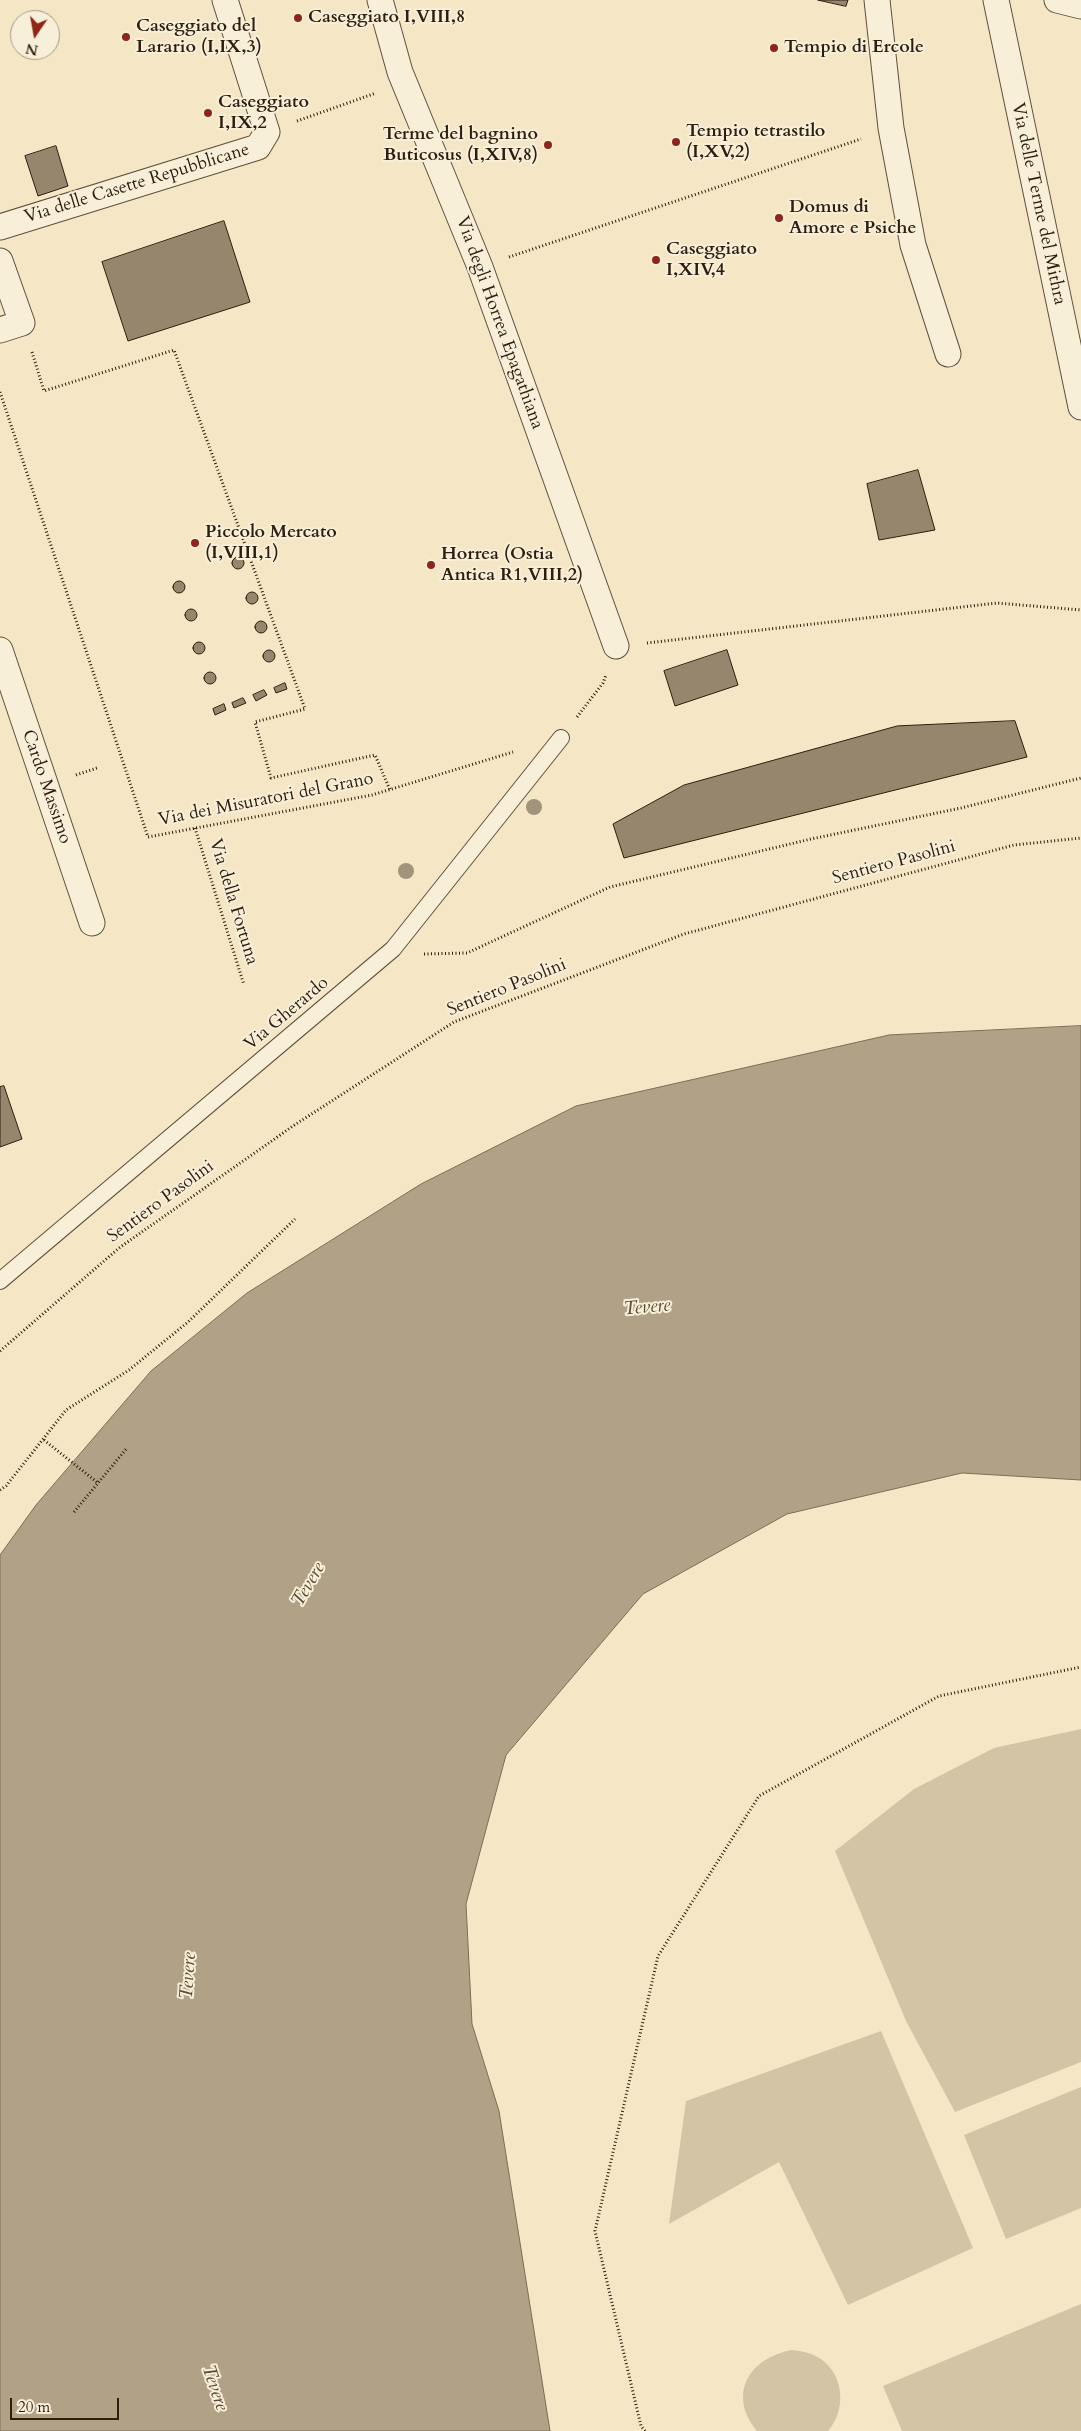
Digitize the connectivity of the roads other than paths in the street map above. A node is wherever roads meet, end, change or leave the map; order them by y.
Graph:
1 (225, 0) edge
2 (380, 0) edge
3 (877, 0) edge
4 (996, 0) edge
5 (1057, 0) edge
6 (1081, 6) edge
7 (0, 227) edge
8 (0, 261) edge
9 (11, 327) edge
10 (948, 354) dead end
11 (1081, 407) edge
12 (616, 646) road end
13 (0, 650) edge
14 (561, 738) road end
15 (92, 923) dead end
16 (0, 1281) edge

1 - 7 street, Via delle Casette Repubblicane
2 - 12 street, Via degli Horrea Epagathiana
3 - 10 street
4 - 11 street, Via delle Terme del Mithra
5 - 6 street
8 - 9 street
13 - 15 street, Cardo Massimo
14 - 16 lane, Via Gherardo

